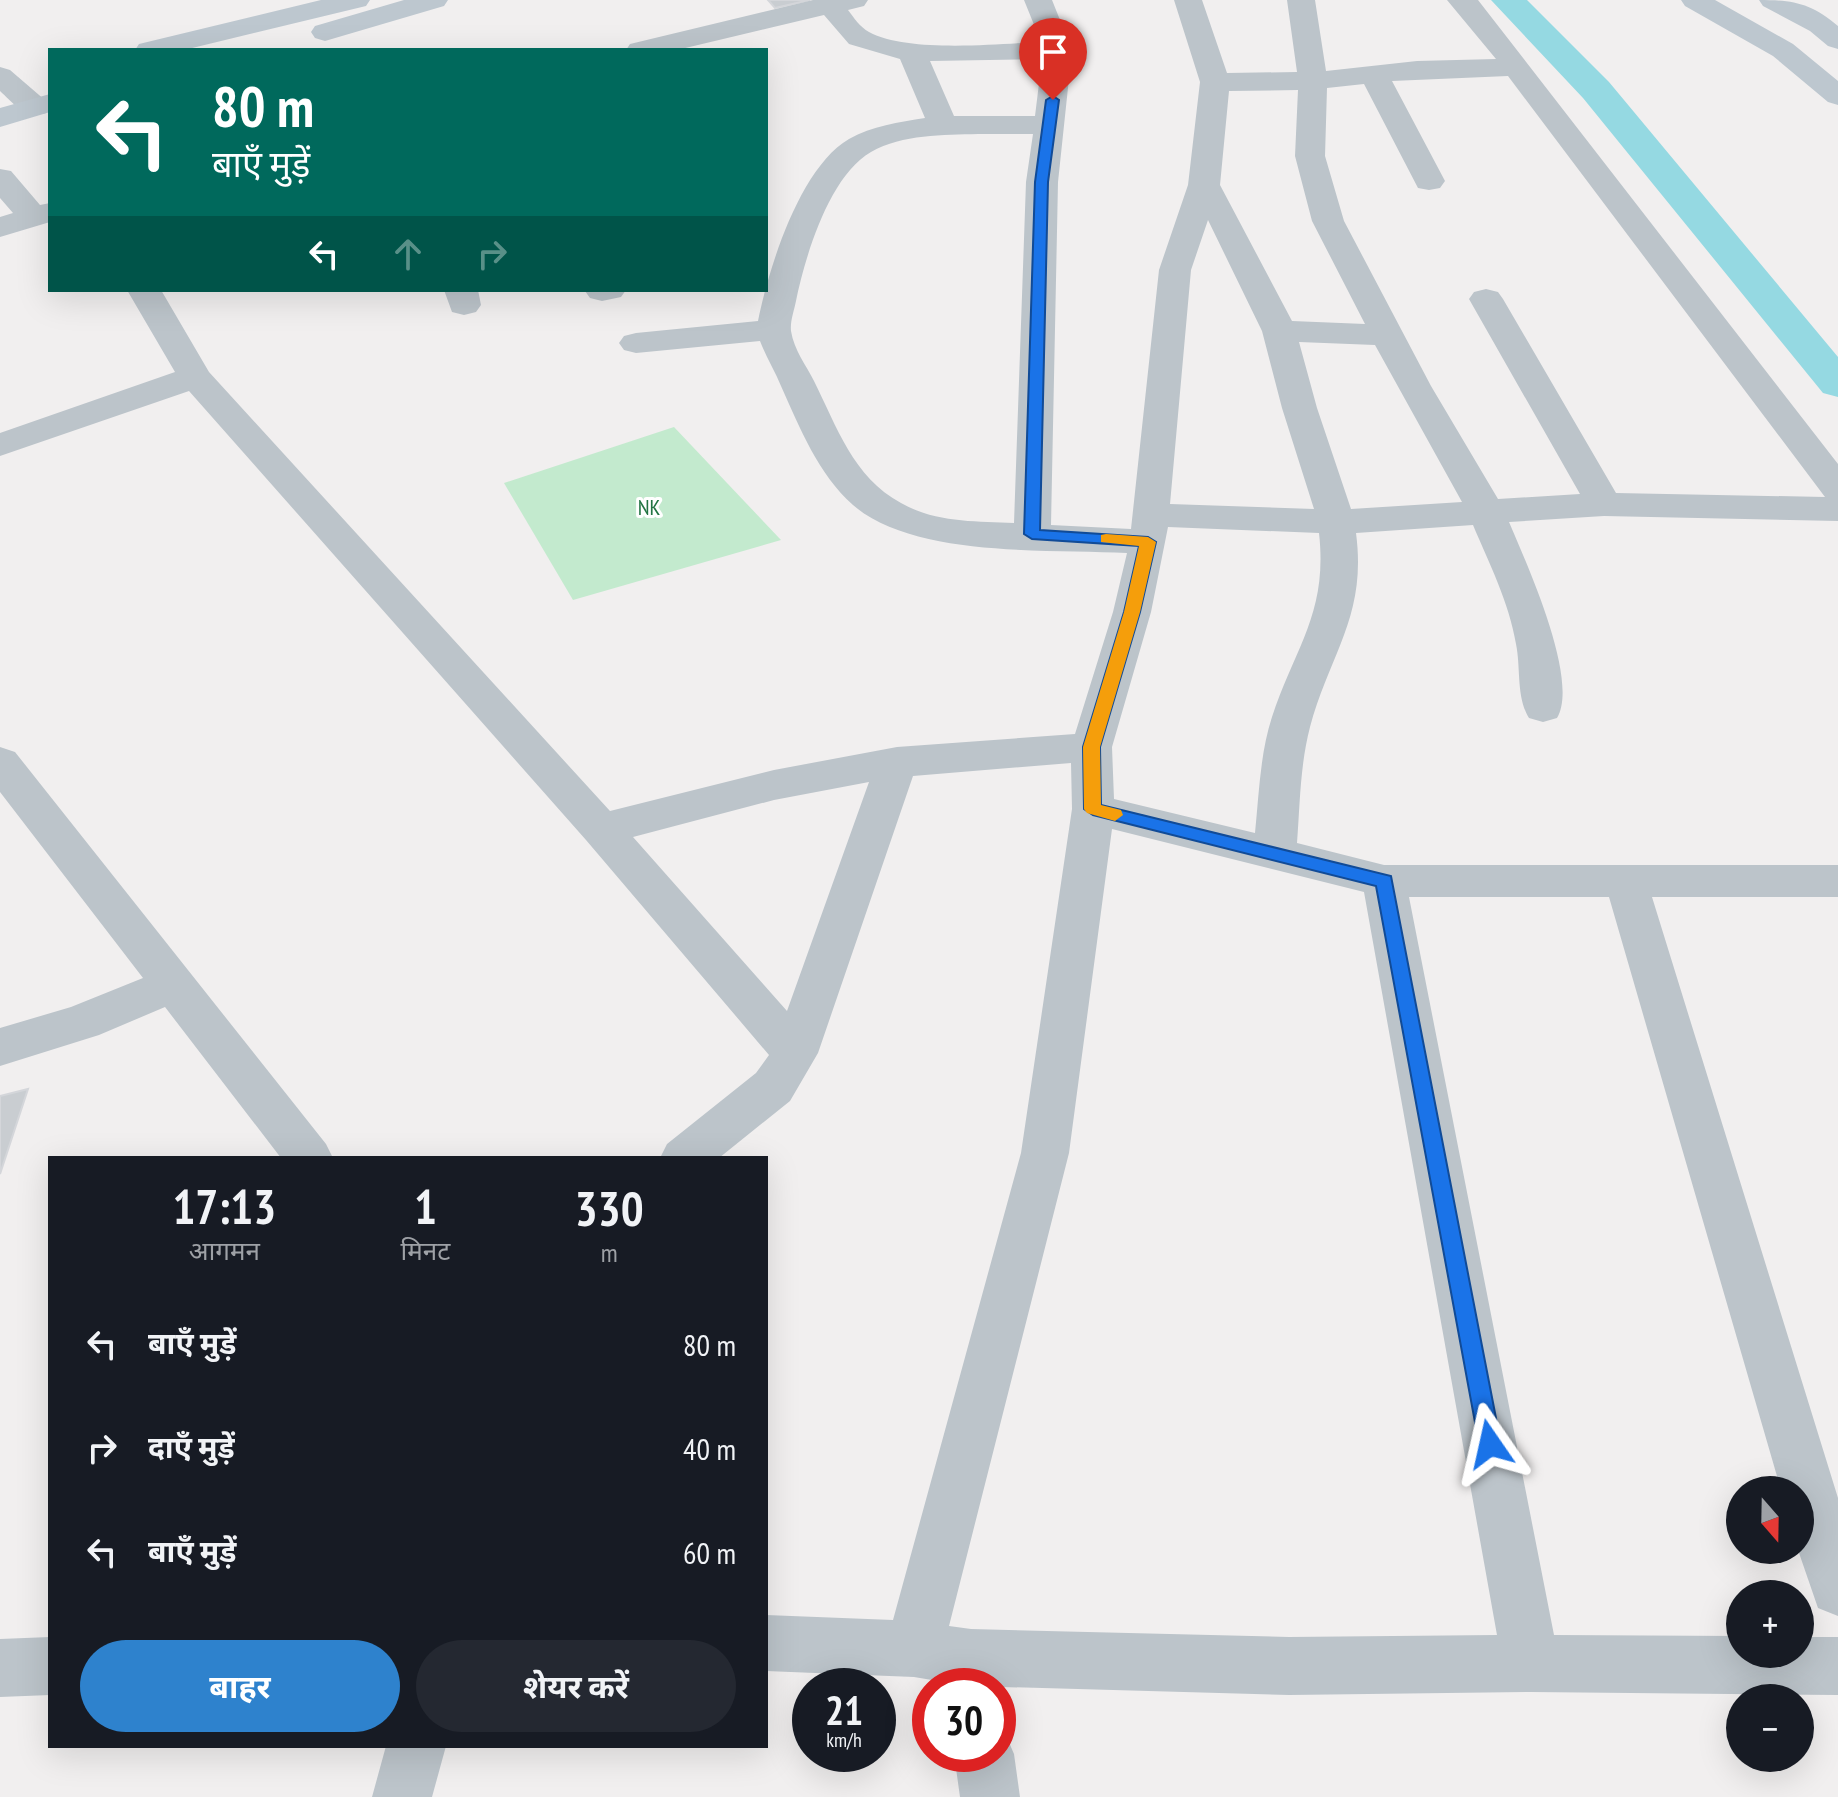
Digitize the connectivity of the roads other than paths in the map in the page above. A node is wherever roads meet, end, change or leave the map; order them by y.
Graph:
1 (356, 0) edge
2 (434, 0) edge
3 (1038, 0) edge
4 (1188, 0) edge
5 (1301, 0) edge
6 (1461, 0) edge
7 (1695, 0) edge
8 (1753, 0) edge
9 (1773, 0) edge
10 (837, 2) edge
11 (1838, 40) edge
12 (157, 48) edge
13 (264, 48) edge
14 (648, 48) edge
15 (911, 50) junction
16 (1058, 50) junction
17 (1515, 67) junction
18 (1838, 69) edge
19 (1374, 75) junction
20 (1313, 81) junction
21 (2, 82) edge
22 (1215, 82) junction
23 (40, 96) edge
24 (1838, 96) edge
25 (0, 118) edge
26 (943, 125) junction
27 (1050, 125) junction
28 (0, 178) edge
29 (1429, 181) dead end
30 (1204, 185) junction
31 (42, 214) edge
32 (768, 220) edge
33 (804, 221) junction
34 (0, 227) edge
35 (774, 271) edge
36 (145, 292) edge
37 (1486, 299) dead end
38 (774, 330) junction
39 (1279, 331) junction
40 (1390, 335) junction
41 (636, 343) dead end
42 (195, 377) junction
43 (0, 445) edge
44 (1838, 489) edge
45 (1604, 504) junction
46 (1838, 509) edge
47 (1486, 511) junction
48 (1338, 522) junction
49 (1150, 528) junction
50 (1032, 534) junction
51 (1543, 708) dead end
52 (1091, 747) junction
53 (0, 762) edge
54 (897, 762) junction
55 (1093, 809) junction
56 (601, 829) junction
57 (1275, 853) junction
58 (1625, 879) junction
59 (1384, 881) junction
60 (1838, 881) edge
61 (173, 985) junction
62 (0, 1047) edge
63 (795, 1053) junction
64 (307, 1156) edge
65 (687, 1156) edge
66 (1838, 1589) edge
67 (768, 1643) edge
68 (914, 1649) junction
69 (1531, 1663) junction
70 (48, 1666) edge
71 (1838, 1666) edge
72 (0, 1668) edge
73 (963, 1668) edge
74 (1016, 1671) edge
75 (415, 1748) edge
76 (987, 1772) edge
77 (402, 1797) edge
78 (990, 1797) edge

1 - 12 street
2 - 13 street
3 - 16 street
4 - 22 street
5 - 20 street
6 - 17 street
7 - 24 street
8 - 18 street
9 - 11 street
10 - 14 street
10 - 15 street
15 - 16 street
15 - 26 street
16 - 27 street
17 - 19 street
17 - 44 street
19 - 20 street
19 - 29 street
20 - 22 street
20 - 40 street
21 - 23 street
22 - 30 street
23 - 25 street
26 - 27 street
26 - 33 street
27 - 50 street
28 - 31 street
30 - 39 street
30 - 49 street
31 - 34 street
32 - 33 street
33 - 35 street
35 - 38 street
36 - 42 street
37 - 45 street
38 - 41 street
38 - 50 street
39 - 40 street
39 - 48 street
40 - 47 street
42 - 43 street
42 - 56 street
45 - 46 street
45 - 47 street
47 - 48 street
47 - 51 street
48 - 49 street
48 - 57 street
49 - 50 street
49 - 52 street
52 - 54 street
52 - 55 street
53 - 61 street
54 - 56 street
54 - 63 street
55 - 57 street
55 - 68 street
56 - 63 street
57 - 59 street
58 - 59 street
58 - 60 street
58 - 66 street
59 - 69 street
61 - 62 street
61 - 64 street
63 - 65 street
67 - 68 street
68 - 73 street
69 - 71 street
69 - 74 street
70 - 72 street
75 - 77 street
76 - 78 street

